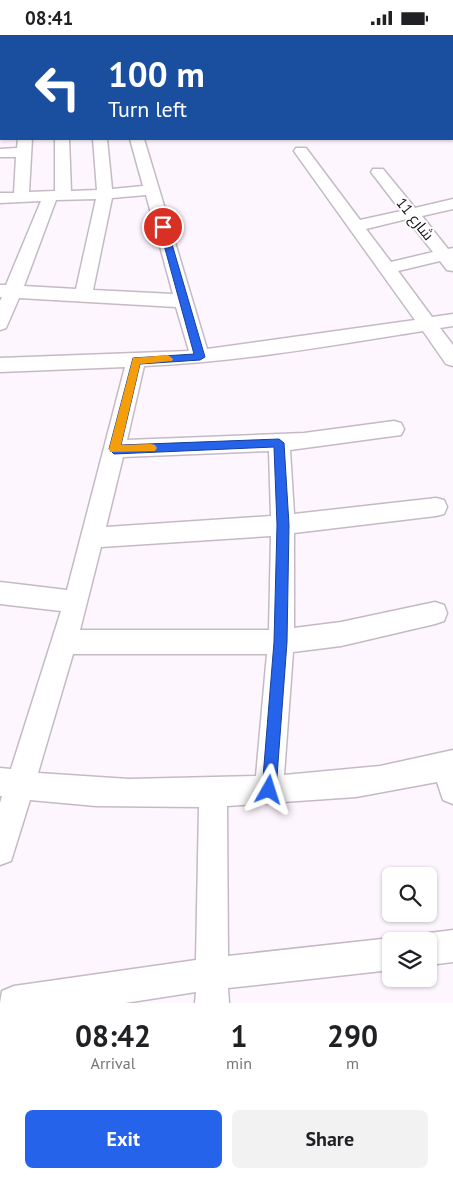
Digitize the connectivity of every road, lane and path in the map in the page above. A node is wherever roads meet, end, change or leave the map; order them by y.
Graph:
1 (62, 140) edge
2 (100, 140) edge
3 (138, 140) edge
4 (25, 145) edge
5 (301, 151) dead end
6 (0, 153) edge
7 (378, 172) dead end
8 (152, 190) junction
9 (105, 194) junction
10 (56, 196) junction
11 (21, 197) junction
12 (0, 198) edge
13 (453, 204) edge
14 (411, 214) junction
15 (357, 226) junction
16 (450, 258) edge
17 (388, 268) junction
18 (6, 291) edge
19 (83, 296) junction
20 (184, 301) junction
21 (453, 320) edge
22 (0, 324) edge
23 (429, 324) junction
24 (200, 357) junction
25 (453, 359) edge
26 (136, 361) junction
27 (1, 367) edge
28 (394, 429) dead end
29 (279, 443) junction
30 (114, 449) junction
31 (436, 507) dead end
32 (283, 525) junction
33 (92, 538) junction
34 (0, 593) edge
35 (76, 602) junction
36 (435, 613) dead end
37 (281, 642) junction
38 (64, 643) junction
39 (451, 773) edge
40 (11, 783) edge
41 (269, 790) junction
42 (213, 793) junction
43 (0, 851) edge
44 (453, 947) edge
45 (437, 948) edge
46 (382, 956) edge
47 (212, 989) edge
48 (14, 1003) edge

1 - 10 street
2 - 9 street
3 - 8 street
4 - 6 street
4 - 11 street
5 - 15 street
7 - 14 street, شارع 11
8 - 9 street
8 - 20 street
9 - 10 street
9 - 19 street
10 - 11 street
10 - 18 street
11 - 12 street
13 - 14 street
14 - 15 street
14 - 16 street, شارع 11
15 - 17 street
16 - 17 street
17 - 23 street
18 - 19 street
18 - 22 street
19 - 20 street
20 - 24 street
21 - 23 street
23 - 24 street
23 - 25 street
24 - 26 street
26 - 27 street
26 - 30 street
28 - 29 street
29 - 30 street
29 - 32 street
30 - 33 street
31 - 32 street
32 - 33 street
32 - 37 street
33 - 35 street
34 - 35 street
35 - 38 street
36 - 37 street
37 - 38 street
37 - 41 street
38 - 40 street
39 - 41 street
40 - 42 street
40 - 43 street
41 - 42 street
42 - 47 street
44 - 45 street
46 - 47 street
47 - 48 street

